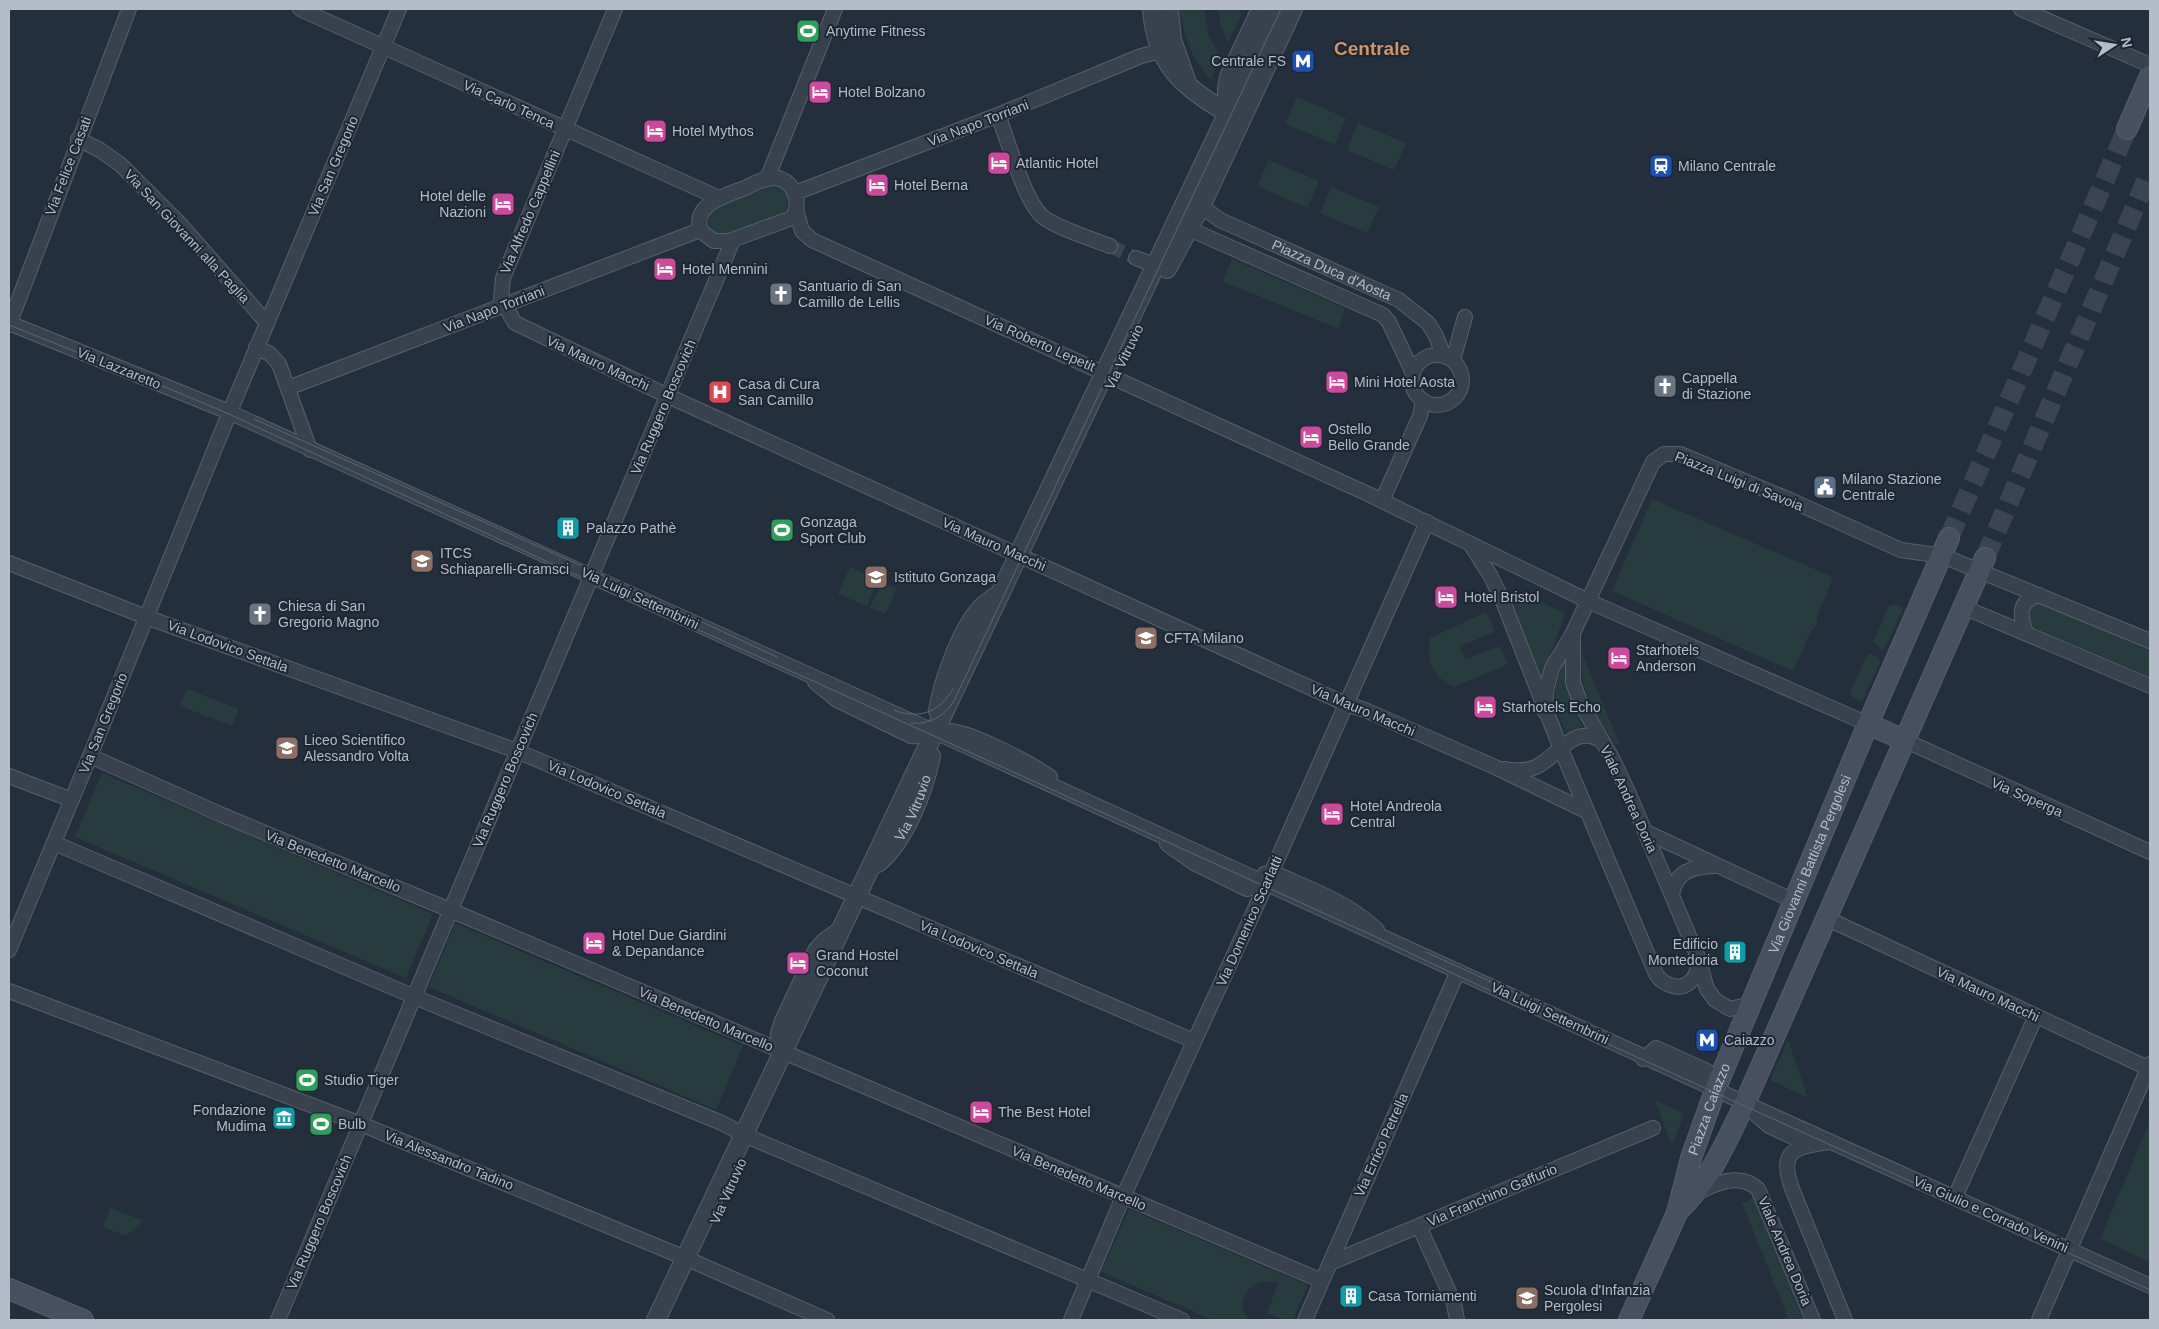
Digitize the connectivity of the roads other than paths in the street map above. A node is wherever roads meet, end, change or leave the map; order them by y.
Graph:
1 (129, 9) edge
2 (300, 9) edge
3 (399, 9) edge
4 (615, 9) edge
5 (835, 9) edge
6 (1152, 9) edge
7 (1169, 9) edge
8 (1261, 9) edge
9 (1277, 9) edge
10 (1293, 9) edge
11 (2022, 9) edge
12 (383, 48) junction
13 (1161, 51) junction
14 (2150, 65) edge
15 (2150, 76) edge
16 (1189, 87) junction
17 (1248, 108) junction
18 (1228, 112) junction
19 (998, 115) junction
20 (565, 129) junction
21 (2127, 129) tunnel mouth
22 (78, 139) junction
23 (767, 179) junction
24 (795, 193) junction
25 (719, 198) junction
26 (1201, 206) junction
27 (796, 209) junction
28 (1185, 222) junction
29 (700, 230) junction
30 (733, 240) junction
31 (1110, 246) tunnel mouth
32 (1136, 258) tunnel mouth
33 (1162, 268) junction
34 (503, 305) junction
35 (1465, 318) dead end
36 (267, 323) junction
37 (9, 324) edge
38 (256, 347) junction
39 (1449, 358) junction
40 (1412, 373) junction
41 (1110, 375) junction
42 (288, 388) junction
43 (668, 396) junction
44 (1423, 401) junction
45 (229, 412) junction
46 (310, 450) junction
47 (1382, 501) junction
48 (1427, 522) junction
49 (1471, 544) junction
50 (1946, 547) junction
51 (1019, 555) junction
52 (9, 563) edge
53 (1982, 564) junction
54 (591, 576) junction
55 (2039, 595) junction
56 (1588, 601) junction
57 (1963, 607) junction
58 (146, 617) junction
59 (1573, 633) junction
60 (2026, 634) junction
61 (2150, 641) edge
62 (2150, 686) edge
63 (1346, 704) junction
64 (1546, 712) junction
65 (1868, 724) junction
66 (935, 732) junction
67 (1904, 740) junction
68 (1602, 741) junction
69 (1560, 749) junction
70 (517, 751) junction
71 (90, 756) junction
72 (1495, 767) junction
73 (9, 776) edge
74 (72, 800) junction
75 (1586, 811) junction
76 (1646, 832) junction
77 (1155, 833) junction
78 (54, 843) junction
79 (2150, 852) edge
80 (1717, 866) junction
81 (1269, 878) junction
82 (1672, 894) junction
83 (856, 896) junction
84 (1794, 901) junction
85 (450, 910) junction
86 (1826, 918) junction
87 (9, 950) edge
88 (1700, 963) junction
89 (1458, 971) junction
90 (9, 991) edge
91 (414, 996) junction
92 (1751, 1004) junction
93 (2036, 1016) junction
94 (1194, 1041) junction
95 (783, 1052) junction
96 (1643, 1058) junction
97 (2150, 1067) edge
98 (1715, 1089) junction
99 (1745, 1103) junction
100 (361, 1124) junction
101 (1653, 1128) dead end
102 (744, 1135) junction
103 (1831, 1142) junction
104 (1810, 1145) junction
105 (1689, 1191) junction
106 (1123, 1196) junction
107 (1955, 1197) junction
108 (1419, 1226) junction
109 (2069, 1250) junction
110 (686, 1258) junction
111 (1330, 1263) junction
112 (1088, 1280) junction
113 (1322, 1282) junction
114 (2150, 1286) edge
115 (9, 1289) edge
116 (83, 1320) edge
117 (278, 1320) edge
118 (656, 1320) edge
119 (827, 1320) edge
120 (1071, 1320) edge
121 (1182, 1320) edge
122 (1305, 1320) edge
123 (1457, 1320) edge
124 (1630, 1320) edge
125 (1813, 1320) edge
126 (1846, 1320) edge
127 (2039, 1320) edge

1 - 22 street, Via Felice Casati
2 - 12 street, Via Carlo Tenca
3 - 12 street, Via San Gregorio
4 - 20 street, Via Alfredo Cappellini
5 - 23 street
6 - 13 street
7 - 16 street
8 - 18 street
9 - 18 street
10 - 17 street
11 - 14 street
12 - 20 street, Via Carlo Tenca
12 - 36 street, Via San Gregorio
13 - 16 street
13 - 19 street, Via Napo Torriani
15 - 21 main road
16 - 18 street
17 - 18 street
17 - 26 street
18 - 28 street
19 - 24 street, Via Napo Torriani
19 - 31 street
20 - 25 street, Via Carlo Tenca
20 - 34 street, Via Alfredo Cappellini
22 - 36 street, Via San Giovanni alla Paglia
22 - 37 street, Via Felice Casati
23 - 24 street
23 - 25 street
24 - 27 street, Via Roberto Lepetit
25 - 29 street
26 - 28 street
26 - 39 street, Piazza Duca d'Aosta
27 - 30 street
27 - 41 street, Via Roberto Lepetit
28 - 33 street
28 - 40 street, Piazza Duca d'Aosta
29 - 30 street
29 - 34 street, Via Napo Torriani
30 - 43 street, Via Ruggero Boscovich
32 - 33 street
33 - 41 street, Via Vitruvio
34 - 42 street, Via Napo Torriani
34 - 43 street, Via Mauro Macchi
35 - 39 street
36 - 38 street, Via San Gregorio
37 - 45 street, Via Lazzaretto
38 - 42 street
38 - 45 street, Via San Gregorio
39 - 40 street
39 - 44 street
40 - 44 street
41 - 47 street, Via Roberto Lepetit
41 - 51 street, Via Vitruvio
42 - 46 street
43 - 51 street, Via Mauro Macchi
43 - 54 street, Via Ruggero Boscovich
44 - 47 street
45 - 46 street, Via Lazzaretto
45 - 58 street, Via San Gregorio
46 - 54 street, Via Luigi Settembrini
47 - 48 street
48 - 49 street
48 - 63 street, Via Domenico Scarlatti
49 - 56 street
49 - 64 street, Viale Andrea Doria
50 - 53 street, Piazza Luigi di Savoia
50 - 56 street, Piazza Luigi di Savoia
50 - 65 main road
51 - 63 street, Via Mauro Macchi
51 - 66 street, Via Vitruvio
52 - 58 street, Via Lodovico Settala
53 - 55 street, Piazza Luigi di Savoia
53 - 57 main road
54 - 66 street, Via Luigi Settembrini
54 - 70 street, Via Ruggero Boscovich
55 - 60 street
55 - 61 street, Piazza Luigi di Savoia
56 - 59 street, Viale Andrea Doria
56 - 65 street
57 - 60 street
57 - 67 main road
58 - 70 street, Via Lodovico Settala
58 - 71 street, Via San Gregorio
59 - 64 street, Viale Andrea Doria
59 - 68 street, Viale Andrea Doria
60 - 62 street
63 - 72 street, Via Mauro Macchi
63 - 81 street, Via Domenico Scarlatti
64 - 69 street, Viale Andrea Doria
65 - 67 main road
65 - 84 main road, Via Giovanni Battista Pergolesi
66 - 77 street, Via Luigi Settembrini
66 - 83 street, Via Vitruvio
67 - 79 street, Via Soperga
67 - 86 main road
68 - 69 street, Via Mauro Macchi
68 - 76 street, Viale Andrea Doria
69 - 72 street, Via Mauro Macchi
69 - 75 street, Viale Andrea Doria
70 - 83 street, Via Lodovico Settala
70 - 85 street, Via Ruggero Boscovich
71 - 74 street, Via San Gregorio
71 - 85 street, Via Benedetto Marcello
72 - 75 street, Via Mauro Macchi
73 - 74 street
74 - 78 street, Via San Gregorio
75 - 88 street, Viale Andrea Doria
76 - 80 street
76 - 82 street, Viale Andrea Doria
77 - 81 street, Via Luigi Settembrini
77 - 81 street, Via Luigi Settembrini
78 - 87 street, Via San Gregorio
78 - 91 street
80 - 82 street
80 - 84 street
81 - 89 street, Via Luigi Settembrini
81 - 94 street, Via Domenico Scarlatti
82 - 88 street, Viale Andrea Doria
83 - 94 street, Via Lodovico Settala
83 - 95 street, Via Vitruvio
84 - 92 main road, Via Giovanni Battista Pergolesi
85 - 91 street, Via Ruggero Boscovich
85 - 95 street, Via Benedetto Marcello
86 - 93 street, Via Mauro Macchi
86 - 99 main road, Piazza Caiazzo
88 - 92 street, Viale Andrea Doria
89 - 96 street, Via Luigi Settembrini
89 - 111 street, Via Errico Petrella
90 - 100 street, Via Alessandro Tadino
91 - 100 street, Via Ruggero Boscovich
91 - 102 street
92 - 98 main road, Piazza Caiazzo
93 - 97 street, Via Mauro Macchi
93 - 107 street
94 - 106 street, Via Domenico Scarlatti
95 - 102 street, Via Vitruvio
95 - 106 street, Via Benedetto Marcello
96 - 98 street, Via Luigi Settembrini
96 - 98 street
97 - 109 street
98 - 99 street, Via Luigi Settembrini
98 - 105 main road, Piazza Caiazzo
99 - 103 street, Via Giulio e Corrado Venini
99 - 104 street
99 - 105 main road, Piazza Caiazzo
100 - 110 street, Via Alessandro Tadino
100 - 117 street, Via Ruggero Boscovich
101 - 108 street, Via Franchino Gaffurio
102 - 110 street, Via Vitruvio
102 - 112 street
103 - 104 street
103 - 107 street, Via Giulio e Corrado Venini
104 - 126 street, Viale Andrea Doria
105 - 124 main road
105 - 125 street, Viale Andrea Doria
106 - 112 street, Via Domenico Scarlatti
106 - 113 street, Via Benedetto Marcello
107 - 109 street, Via Giulio e Corrado Venini
108 - 111 street, Via Franchino Gaffurio
108 - 123 street
109 - 114 street, Via Giulio e Corrado Venini
109 - 127 street
110 - 118 street, Via Vitruvio
110 - 119 street, Via Alessandro Tadino
111 - 113 street, Via Errico Petrella
112 - 120 street, Via Domenico Scarlatti
112 - 121 street
113 - 122 street, Via Errico Petrella
115 - 116 main road

